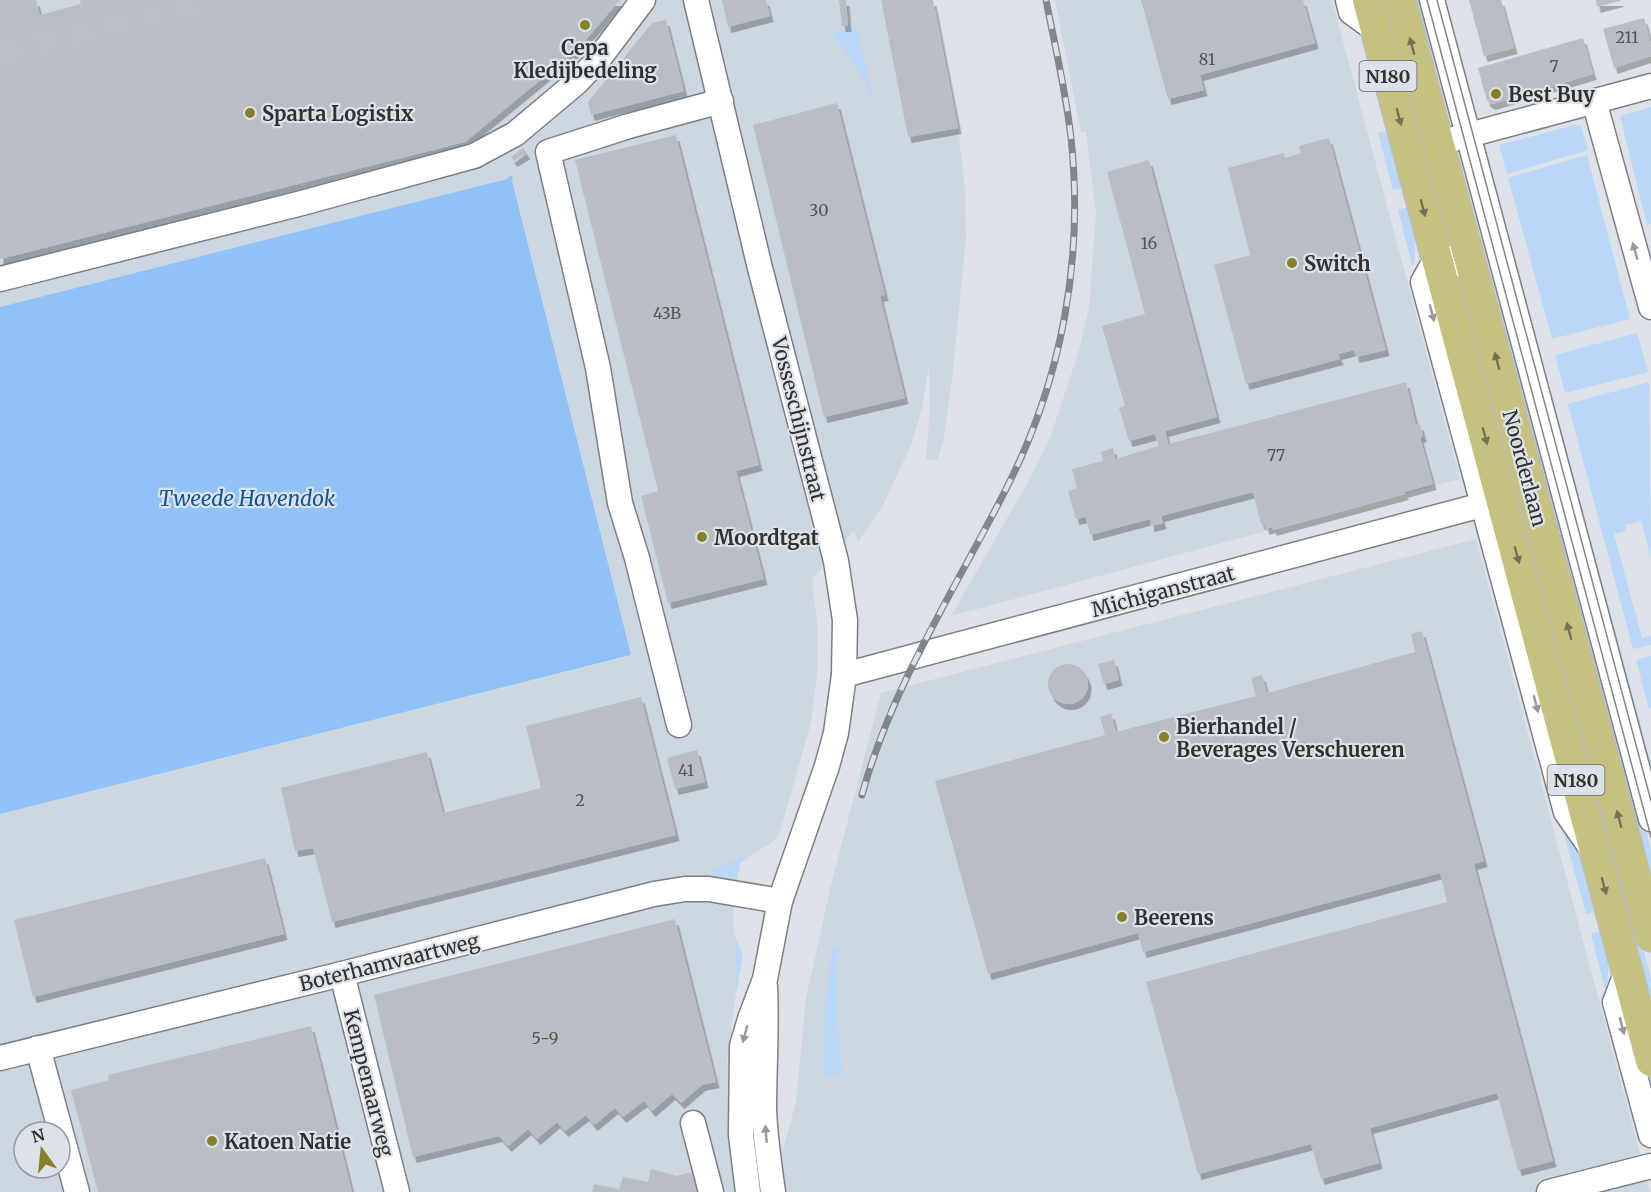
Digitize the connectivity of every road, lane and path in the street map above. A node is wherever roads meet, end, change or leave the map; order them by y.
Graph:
1 (643, 0) edge
2 (696, 0) edge
3 (1348, 0) edge
4 (1368, 0) edge
5 (1400, 0) edge
6 (1432, 0) edge
7 (1376, 30) junction
8 (1651, 86) edge
9 (721, 101) junction
10 (1594, 101) junction
11 (1468, 135) junction
12 (1439, 143) junction
13 (1408, 151) junction
14 (1437, 259) junction
15 (1473, 270) junction
16 (0, 279) edge
17 (1651, 307) edge
18 (1482, 506) junction
19 (844, 675) junction
20 (679, 725) dead end
21 (1651, 819) edge
22 (1594, 852) junction
23 (780, 901) junction
24 (1651, 936) edge
25 (1627, 971) junction
26 (342, 974) junction
27 (765, 979) junction
28 (38, 1048) junction
29 (0, 1058) edge
30 (1651, 1061) edge
31 (693, 1123) dead end
32 (1651, 1135) edge
33 (1651, 1166) edge
34 (1625, 1183) edge
35 (749, 1186) edge
36 (77, 1192) edge
37 (397, 1192) edge
38 (711, 1192) edge
39 (773, 1192) edge
40 (1549, 1192) edge

1 - 16 street
2 - 9 street, Vosseschijnstraat
3 - 7 street
4 - 7 main road, Noorderlaan / N180
12 -> 5 main road, Noorderlaan / N180
6 - 11 street
7 -> 13 main road, Noorderlaan / N180
8 - 10 street
9 - 19 street, Vosseschijnstraat
9 - 20 street
10 - 11 street
17 -> 10 street
11 - 12 street
11 - 21 street
12 - 13 street
12 - 15 main road, Noorderlaan / N180
13 -> 14 main road, Noorderlaan / N180
14 - 15 street
14 -> 18 street, Noorderlaan
14 -> 22 main road, Noorderlaan / N180
24 -> 15 main road, Noorderlaan / N180
18 - 19 street, Michiganstraat
18 -> 22 street, Noorderlaan
19 - 23 street, Vosseschijnstraat
22 -> 25 main road, Noorderlaan / N180
23 - 26 street, Boterhamvaartweg
23 - 27 street, Vosseschijnstraat
25 - 30 main road, Noorderlaan / N180
25 -> 32 street
26 - 28 street, Boterhamvaartweg
26 - 37 street, Kempenaarweg
27 -> 35 street, Vosseschijnstraat
39 -> 27 street, Vosseschijnstraat
28 - 29 street, Boterhamvaartweg
28 - 36 street
31 - 38 street
33 - 34 street
34 - 40 street

